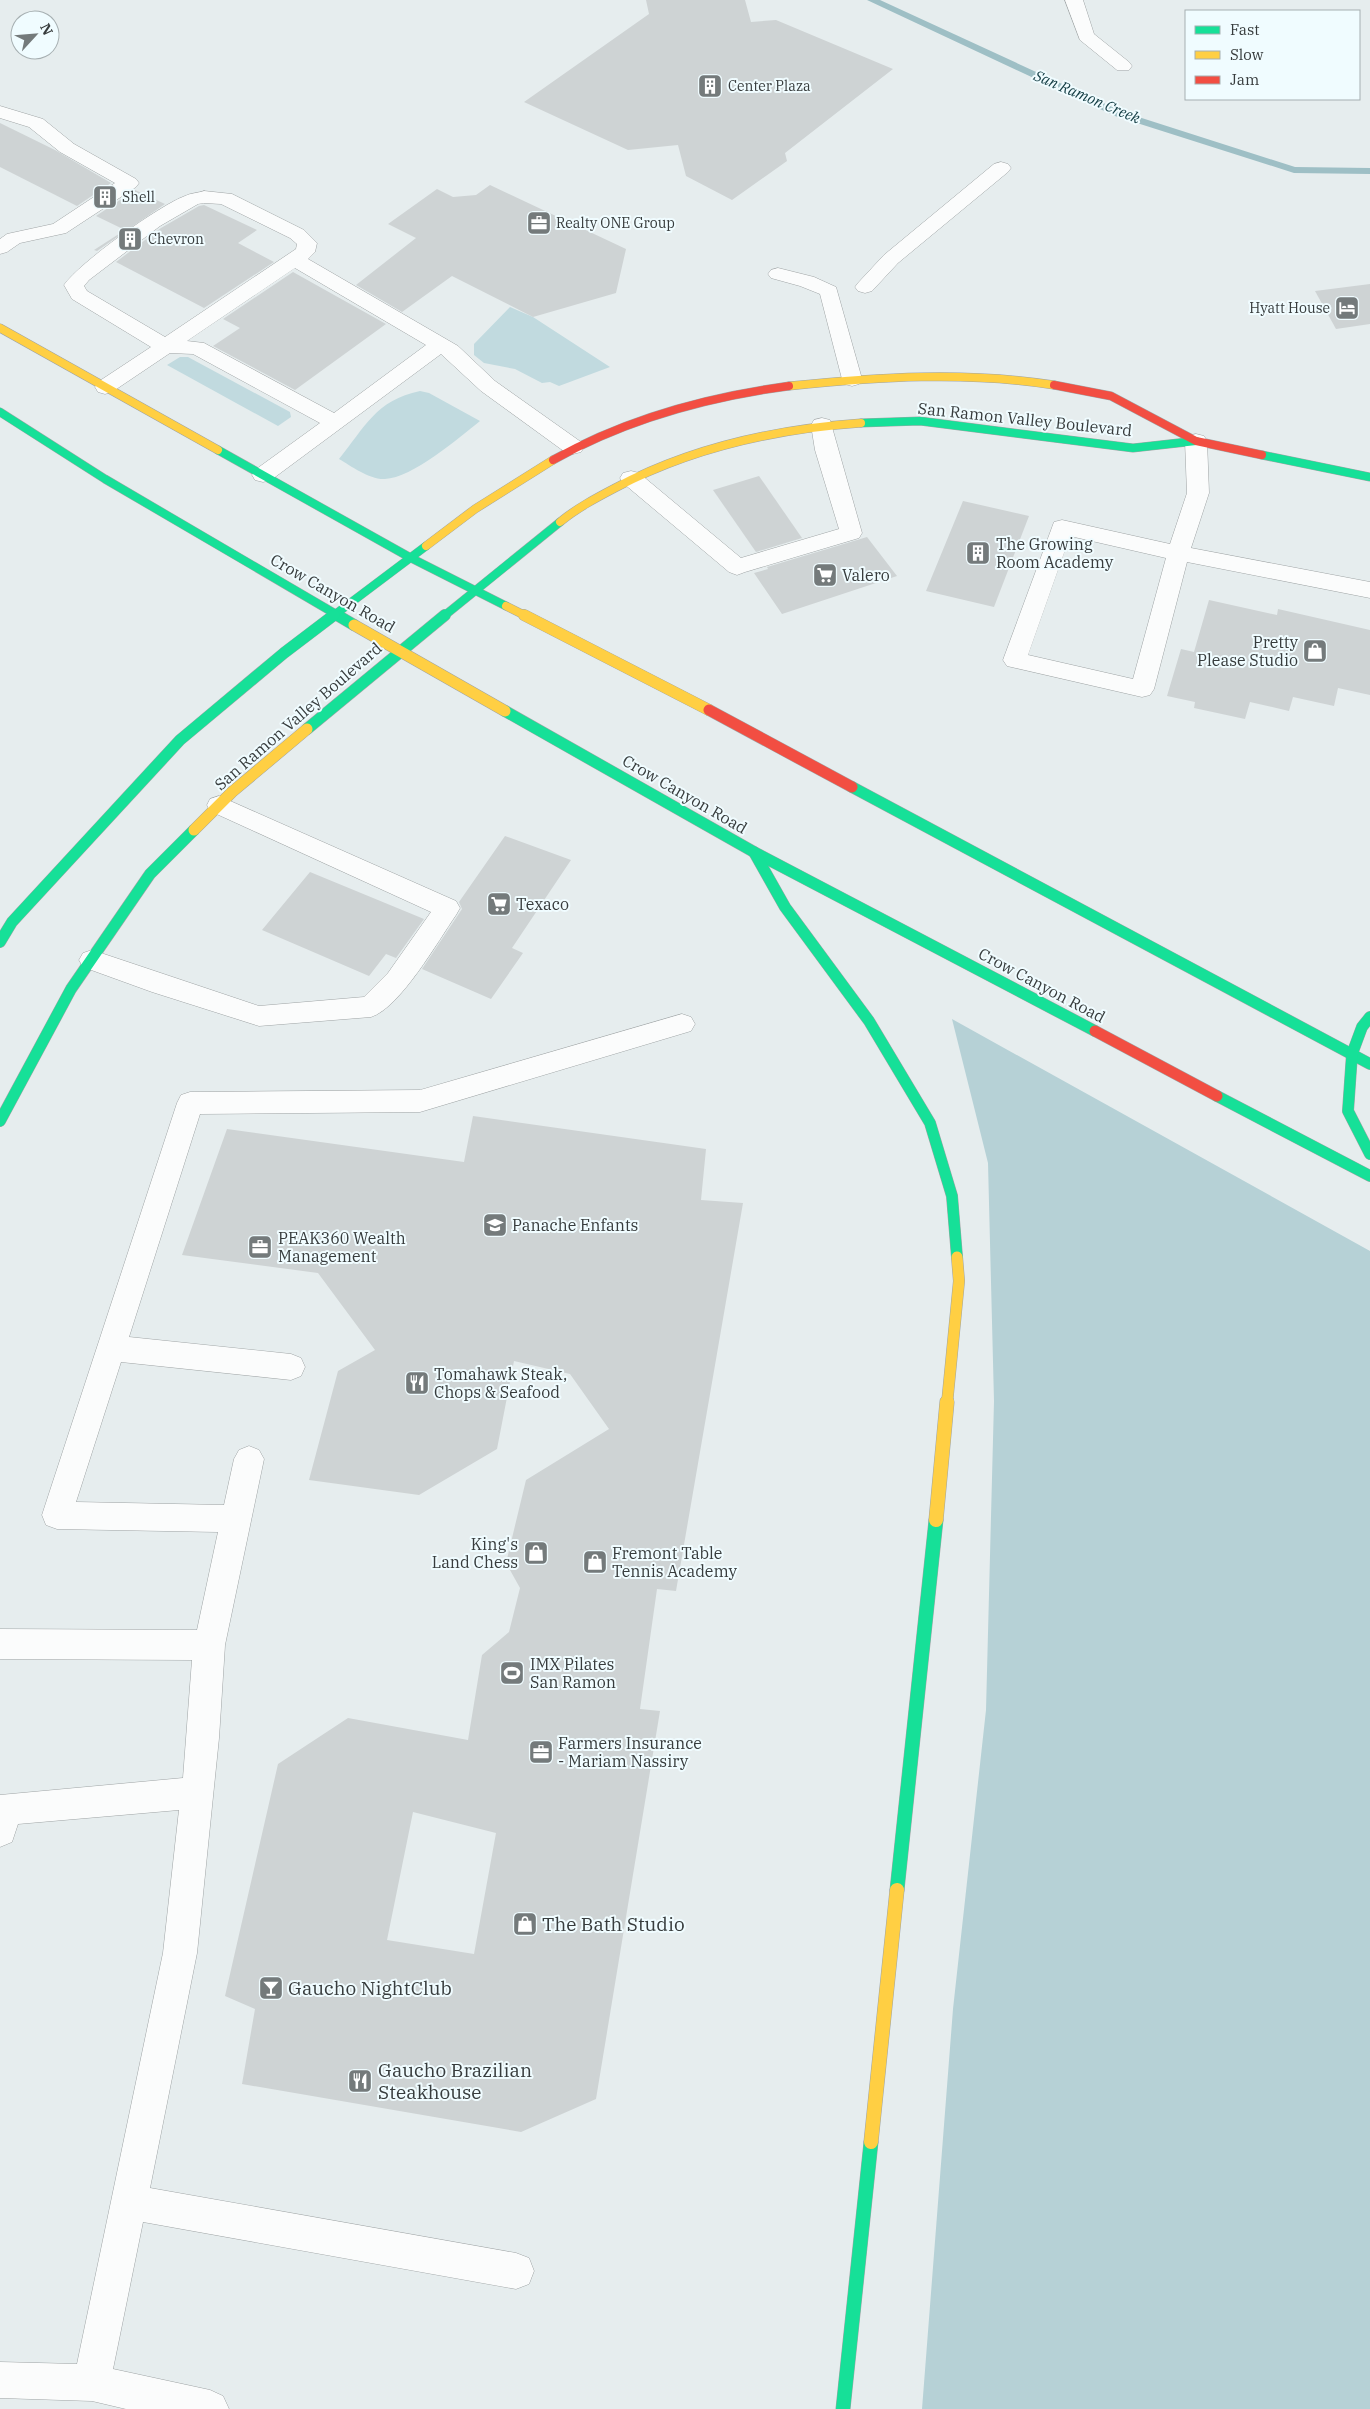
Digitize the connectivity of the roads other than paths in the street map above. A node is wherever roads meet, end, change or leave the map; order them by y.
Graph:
1 (1074, 0) edge
2 (1123, 66) dead end
3 (0, 112) edge
4 (1001, 168) dead end
5 (5, 239) edge
6 (300, 256) junction
7 (778, 274) dead end
8 (865, 287) dead end
9 (0, 328) edge
10 (440, 345) junction
11 (165, 346) junction
12 (852, 379) junction
13 (105, 387) junction
14 (0, 412) edge
15 (335, 422) junction
16 (822, 425) junction
17 (1196, 441) junction
18 (573, 447) junction
19 (263, 475) junction
20 (1370, 477) edge
21 (631, 478) junction
22 (1178, 553) junction
23 (411, 558) junction
24 (1370, 590) edge
25 (476, 592) junction
26 (335, 614) junction
27 (400, 650) junction
28 (220, 805) junction
29 (754, 852) junction
30 (0, 942) edge
31 (92, 960) junction
32 (1370, 1017) edge
33 (682, 1024) dead end
34 (1352, 1054) junction
35 (1370, 1064) edge
36 (0, 1121) edge
37 (1370, 1154) edge
38 (1370, 1176) edge
39 (110, 1348) junction
40 (291, 1367) dead end
41 (249, 1459) dead end
42 (236, 1519) junction
43 (0, 1644) edge
44 (209, 1645) junction
45 (197, 1793) junction
46 (0, 1831) edge
47 (129, 2202) junction
48 (516, 2272) dead end
49 (0, 2380) edge
50 (92, 2383) junction
51 (210, 2409) edge
52 (843, 2409) edge

1 - 2 street
3 - 5 street
4 - 8 street
6 - 10 street
6 - 11 street
6 - 11 street
7 - 12 street
9 - 13 main road
10 - 15 street
10 - 18 street
11 - 13 street
11 - 15 street
12 - 17 main road, San Ramon Valley Boulevard
12 - 18 main road, San Ramon Valley Boulevard
13 - 19 main road
14 - 26 main road, Crow Canyon Road
15 - 19 street
16 - 17 main road, San Ramon Valley Boulevard
16 - 21 main road, San Ramon Valley Boulevard
16 - 21 street
17 - 20 main road, San Ramon Valley Boulevard
17 - 22 street
18 - 23 main road, San Ramon Valley Boulevard
19 - 23 main road
21 - 25 main road, San Ramon Valley Boulevard
22 - 22 street
22 - 24 street
23 - 25 main road
23 - 26 main road, San Ramon Valley Boulevard
25 - 27 main road, San Ramon Valley Boulevard
25 - 34 main road
26 - 27 main road, Crow Canyon Road
26 - 30 main road, San Ramon Valley Boulevard
27 - 28 main road, San Ramon Valley Boulevard
27 - 29 main road, Crow Canyon Road
28 - 31 main road, San Ramon Valley Boulevard
28 - 31 street
29 - 38 main road, Crow Canyon Road
29 - 52 main road
31 - 36 main road, San Ramon Valley Boulevard
32 - 34 main road
33 - 39 street
34 - 35 main road
34 - 37 main road
39 - 40 street
39 - 42 street
41 - 42 street
42 - 44 street
43 - 44 street
44 - 45 street
45 - 46 street
45 - 47 street
47 - 48 street
47 - 50 street
49 - 50 street
50 - 51 street

